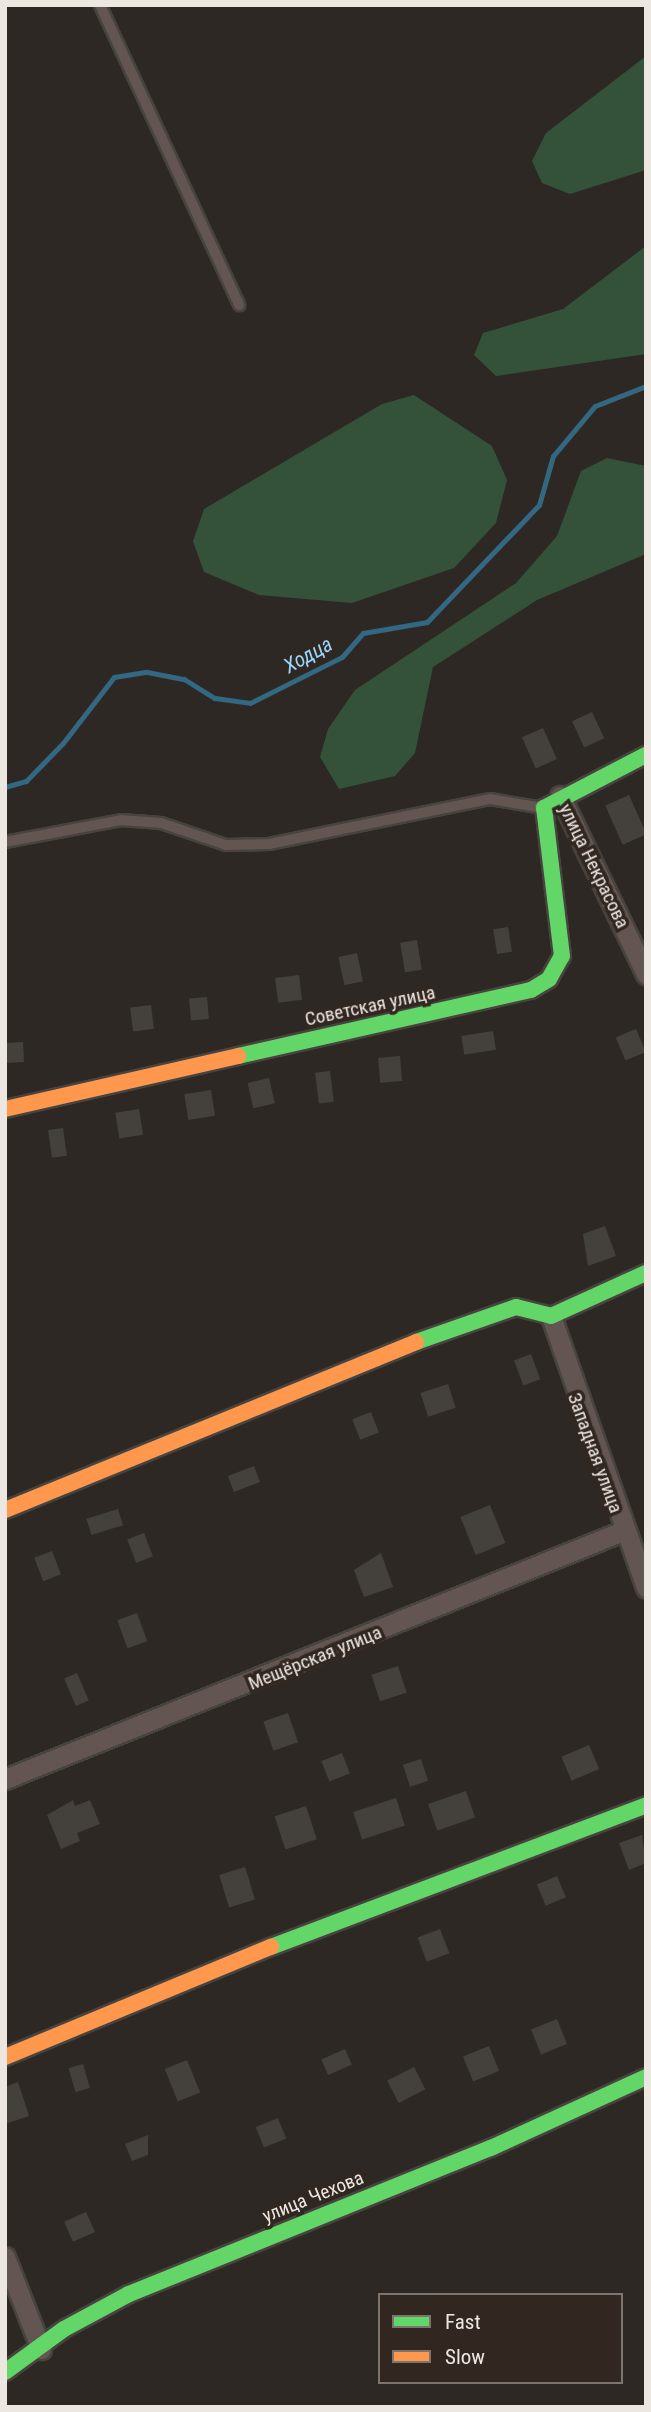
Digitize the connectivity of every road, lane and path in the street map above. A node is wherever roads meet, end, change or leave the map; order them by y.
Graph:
1 (100, 5) edge
2 (239, 305) dead end
3 (646, 755) edge
4 (561, 796) junction
5 (544, 808) junction
6 (5, 842) edge
7 (646, 974) edge
8 (5, 1109) edge
9 (646, 1273) edge
10 (551, 1316) junction
11 (5, 1510) edge
12 (622, 1531) junction
13 (646, 1588) edge
14 (5, 1779) edge
15 (646, 1805) edge
16 (5, 2057) edge
17 (646, 2077) edge
18 (5, 2257) edge
19 (40, 2349) junction
20 (5, 2372) edge

1 - 2 lane
3 - 4 street
4 - 5 street
4 - 7 street, улица Некрасова
5 - 6 lane
5 - 8 street, Советская улица
9 - 10 street
10 - 11 street
10 - 12 street, Западная улица
12 - 13 street, Западная улица
12 - 14 street, Мещёрская улица
15 - 16 street
17 - 19 street, улица Чехова
18 - 19 street
19 - 20 street, улица Чехова

